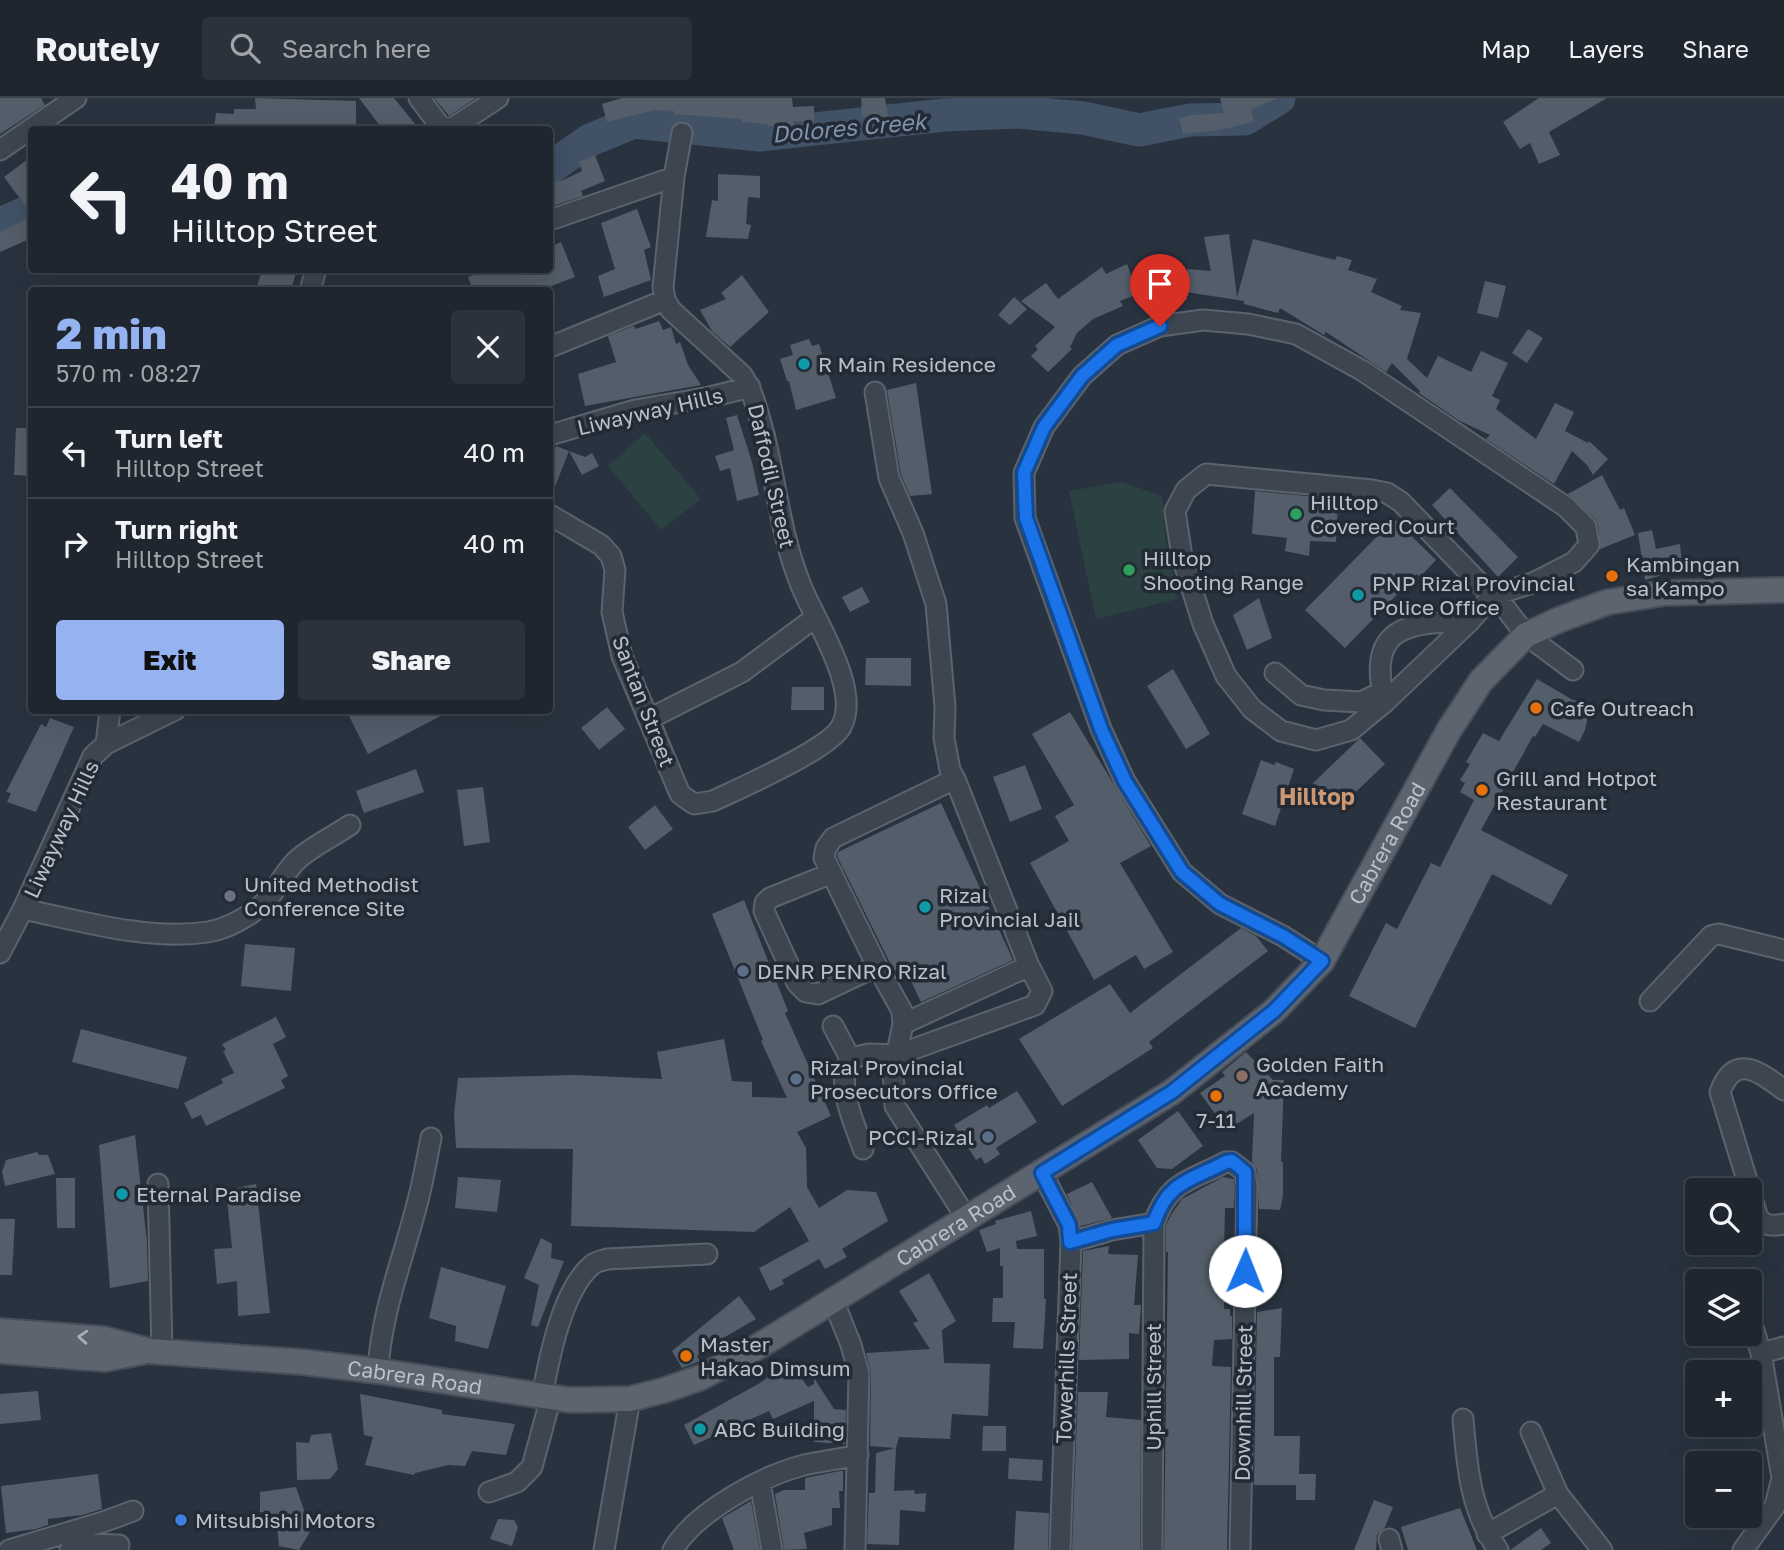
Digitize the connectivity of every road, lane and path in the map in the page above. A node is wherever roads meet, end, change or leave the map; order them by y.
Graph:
1 (76, 98) edge
2 (419, 98) edge
3 (498, 98) edge
4 (35, 126) edge
5 (440, 126) edge
6 (456, 126) edge
7 (28, 131) edge
8 (682, 133) dead end
9 (0, 150) edge
10 (674, 177) junction
11 (553, 219) edge
12 (665, 300) junction
13 (553, 346) edge
14 (750, 387) junction
15 (875, 392) dead end
16 (553, 434) edge
17 (553, 517) edge
18 (1784, 590) edge
19 (1492, 596) junction
20 (816, 617) junction
21 (1469, 622) junction
22 (1526, 635) junction
23 (1573, 670) dead end
24 (1275, 673) dead end
25 (1384, 697) junction
26 (110, 714) edge
27 (167, 714) edge
28 (649, 719) junction
29 (106, 744) junction
30 (955, 779) junction
31 (680, 794) joint
32 (350, 825) dead end
33 (832, 873) junction
34 (23, 909) junction
35 (1784, 950) edge
36 (0, 953) edge
37 (1322, 961) junction
38 (877, 966) junction
39 (1029, 966) junction
40 (1650, 1001) dead end
41 (903, 1024) junction
42 (833, 1026) dead end
43 (897, 1055) junction
44 (850, 1058) junction
45 (1784, 1090) edge
46 (431, 1138) dead end
47 (863, 1149) dead end
48 (1042, 1173) junction
49 (1746, 1178) edge
50 (158, 1184) dead end
51 (967, 1219) junction
52 (1762, 1222) edge
53 (1154, 1223) junction
54 (1784, 1224) edge
55 (1070, 1242) junction
56 (707, 1254) dead end
57 (833, 1300) junction
58 (0, 1332) edge
59 (1759, 1346) edge
60 (1784, 1347) edge
61 (0, 1351) edge
62 (156, 1352) junction
63 (1761, 1353) junction
64 (378, 1371) junction
65 (546, 1397) junction
66 (630, 1399) junction
67 (1463, 1419) dead end
68 (1531, 1432) dead end
69 (858, 1455) junction
70 (760, 1482) junction
71 (489, 1492) dead end
72 (1558, 1494) junction
73 (133, 1511) dead end
74 (1492, 1542) edge
75 (119, 1545) dead end
76 (9, 1550) edge
77 (70, 1550) edge
78 (604, 1550) edge
79 (673, 1550) edge
80 (772, 1550) edge
81 (855, 1550) edge
82 (1060, 1550) edge
83 (1152, 1550) edge
84 (1240, 1550) edge
85 (1602, 1550) edge
86 (1743, 1550) edge

1 - 4 street
2 - 5 street
3 - 6 street
7 - 9 street
8 - 10 street
10 - 11 street
10 - 12 street
12 - 13 street
12 - 14 street, Daffodil Street
14 - 16 street, Liwayway Hills
14 - 20 street, Daffodil Street
15 - 30 street
17 - 28 street, Santan Street
18 - 22 main road, Cabrera Road
19 - 21 street
19 - 22 street
19 - 25 street
19 - 37 street
20 - 28 street
20 - 31 street, Daffodil Street
21 - 25 street
21 - 25 street
22 - 23 street
22 - 37 main road, Cabrera Road
24 - 25 street
26 - 29 street, Liwayway Hills
27 - 29 street, Liwayway Hills
28 - 31 street, Santan Street
29 - 34 street, Liwayway Hills
30 - 33 street
30 - 39 street
32 - 34 street
33 - 38 street
33 - 38 street
34 - 36 street, Liwayway Hills
35 - 40 street
37 - 48 main road, Cabrera Road
38 - 41 street
39 - 41 street
39 - 43 street
41 - 43 street
42 - 44 street
43 - 44 street
43 - 51 street
44 - 47 street
45 - 49 street
46 - 64 street
48 - 51 main road, Cabrera Road
48 - 55 street, Towerhills Street
50 - 62 street
51 - 57 main road, Cabrera Road
52 - 54 street
53 - 55 street
53 - 83 street, Uphill Street
53 - 84 street, Downhill Street
55 - 82 street, Towerhills Street
56 - 65 street
57 - 66 main road, Cabrera Road
57 - 69 street
62 -> 58 main road, Cabrera Road
59 - 63 street
60 - 63 street
61 - 62 main road, Cabrera Road
62 - 64 main road, Cabrera Road
63 - 86 street
64 - 65 main road, Cabrera Road
65 - 66 main road, Cabrera Road
65 - 71 street
66 - 78 street
67 - 74 street
68 - 72 street
69 - 70 street
69 - 81 street
70 - 79 street
70 - 80 street
72 - 74 street
72 - 85 street
73 - 76 street
75 - 77 street

